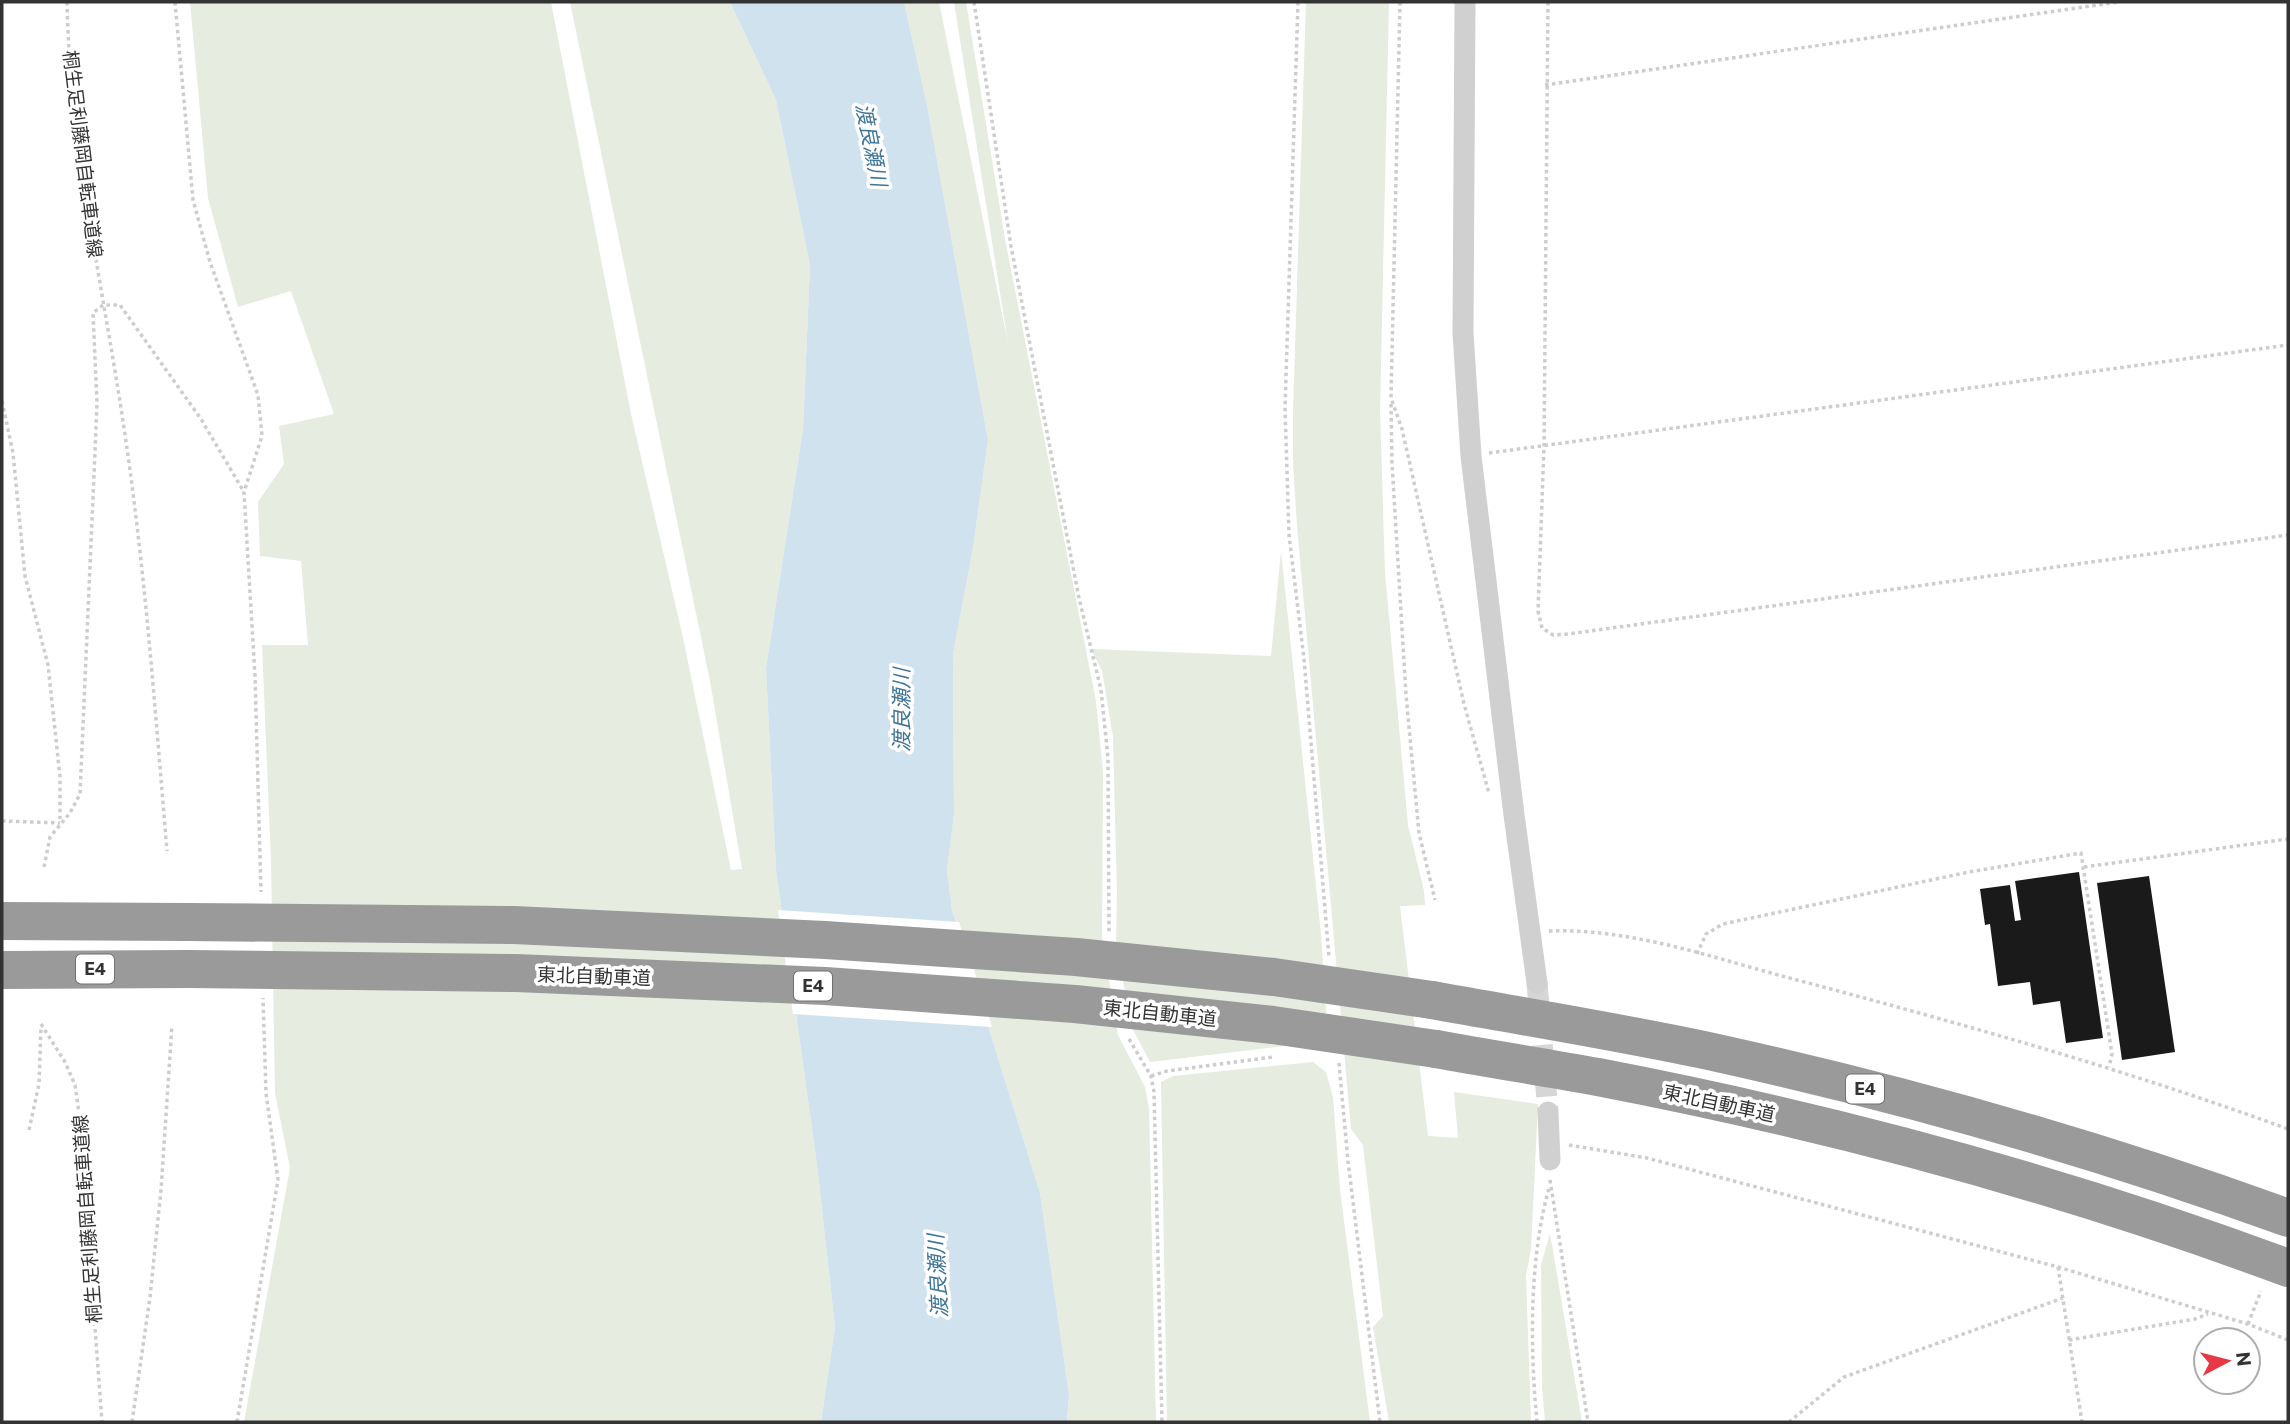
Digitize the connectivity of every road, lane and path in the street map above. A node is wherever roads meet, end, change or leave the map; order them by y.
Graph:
1 (66, 2) edge
2 (175, 2) edge
3 (974, 2) edge
4 (1298, 2) edge
5 (1400, 2) edge
6 (1465, 2) edge
7 (1548, 2) edge
8 (2118, 2) edge
9 (1545, 85) junction
10 (103, 305) junction
11 (2288, 345) edge
12 (1391, 398) junction
13 (2, 401) edge
14 (1544, 446) junction
15 (1471, 456) junction
16 (244, 492) junction
17 (2288, 534) edge
18 (1489, 794) dead end
19 (2, 821) edge
20 (61, 822) junction
21 (2288, 839) edge
22 (167, 851) dead end
23 (44, 867) dead end
24 (2084, 867) junction
25 (261, 899) dead end
26 (1435, 900) dead end
27 (2, 921) edge
28 (1531, 931) junction
29 (1109, 933) dead end
30 (1697, 954) junction
31 (1329, 965) dead end
32 (2, 970) edge
33 (1537, 983) tunnel mouth
34 (263, 993) dead end
35 (172, 1025) dead end
36 (1124, 1029) dead end
37 (1285, 1055) dead end
38 (1338, 1060) dead end
39 (2109, 1067) junction
40 (1151, 1076) junction
41 (1548, 1112) tunnel mouth
42 (2288, 1129) edge
43 (29, 1130) dead end
44 (1550, 1151) junction
45 (1549, 1185) junction
46 (2288, 1218) edge
47 (2058, 1267) junction
48 (2275, 1279) edge
49 (2063, 1298) junction
50 (2210, 1313) junction
51 (2248, 1324) junction
52 (2069, 1340) junction
53 (2288, 1340) edge
54 (102, 1422) edge
55 (132, 1422) edge
56 (237, 1422) edge
57 (1162, 1422) edge
58 (1380, 1422) edge
59 (1537, 1422) edge
60 (1588, 1422) edge
61 (1788, 1422) edge
62 (2081, 1422) edge

1 - 10 path, 桐生足利藤岡自転車道線
2 - 16 path
3 - 29 path
4 - 31 path
5 - 12 path
6 - 15 street
7 - 9 path
8 - 9 path
9 - 14 path
10 - 16 path
10 - 20 path
10 - 22 path, 桐生足利藤岡自転車道線
11 - 14 path
12 - 18 path
12 - 26 path
13 - 20 path
14 - 15 path
14 - 17 path
15 - 28 street
16 - 25 path
19 - 20 path
20 - 23 path
21 - 24 path
24 - 30 path
24 - 39 path
27 - 46 highway, E4, bridge
28 - 30 path
28 - 33 street
30 - 39 path
32 - 48 highway, 東北自動車道 / E4, bridge
34 - 56 path
35 - 55 path
36 - 40 path
37 - 40 path
38 - 58 path
39 - 42 path
40 - 57 path
41 - 44 street
43 - 54 path, 桐生足利藤岡自転車道線
44 - 45 path
44 - 47 path
45 - 59 path
45 - 60 path
47 - 49 path
47 - 50 path
48 - 51 path
49 - 52 path
49 - 61 path
50 - 51 path
50 - 52 path
51 - 53 path
52 - 62 path

